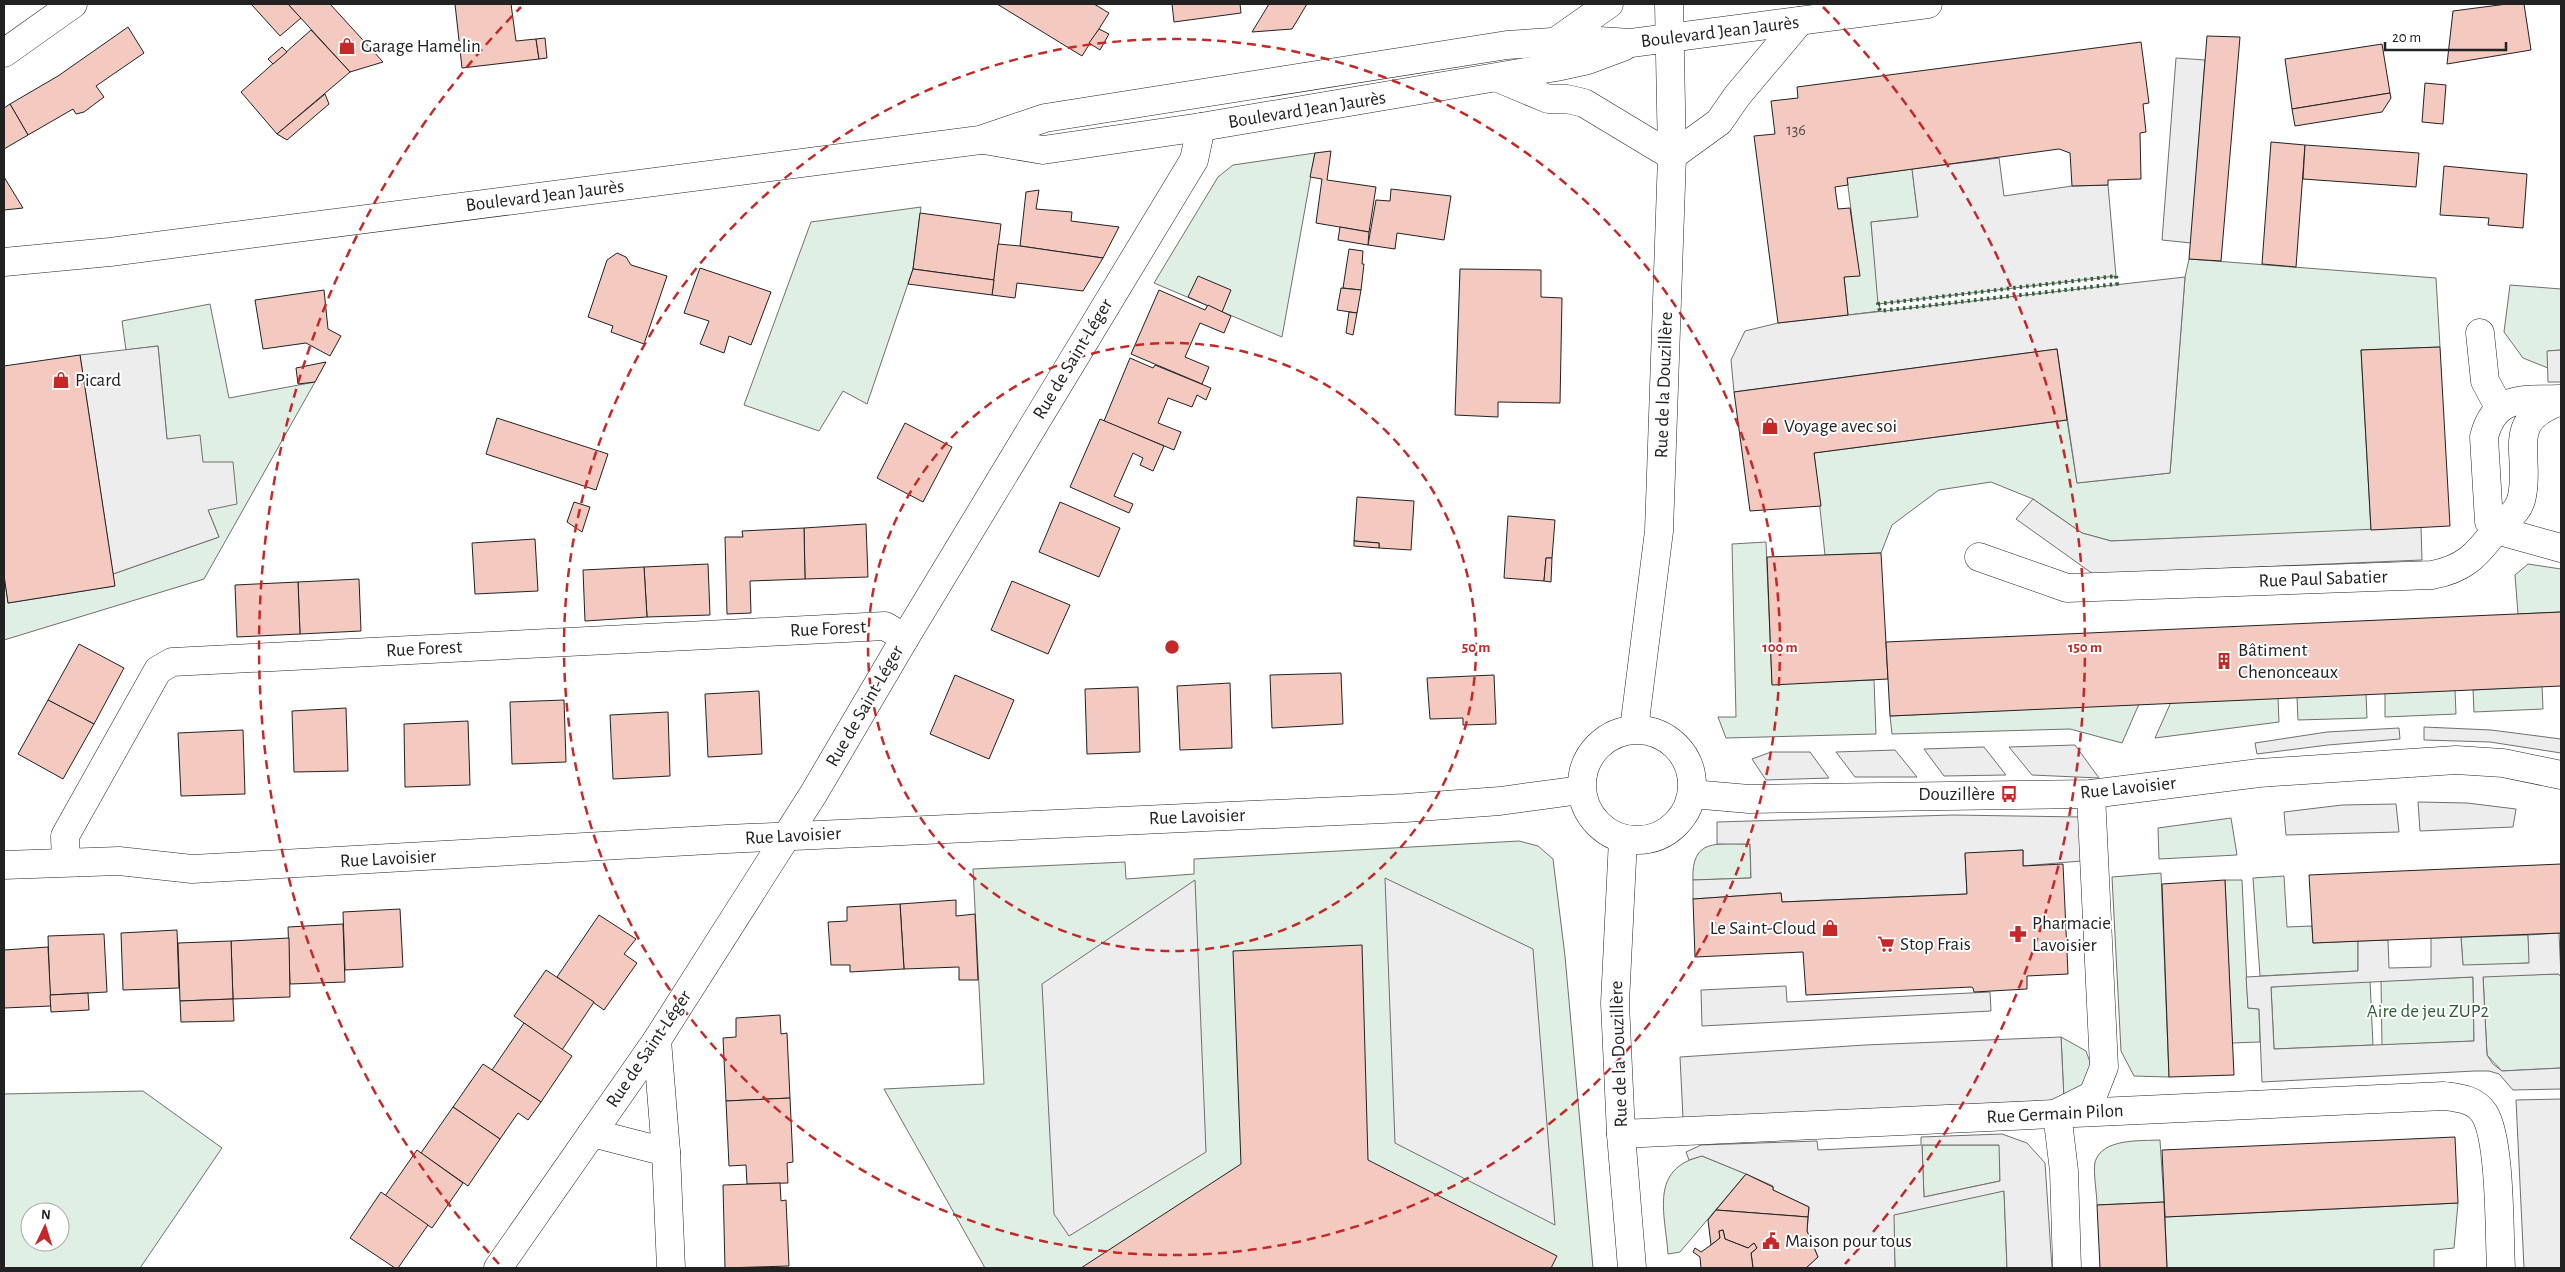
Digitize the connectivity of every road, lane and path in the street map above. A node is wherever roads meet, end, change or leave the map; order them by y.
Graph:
1 (74, 4) edge
2 (1609, 4) edge
3 (1669, 4) edge
4 (1928, 4) edge
5 (1800, 21) junction
6 (1670, 39) junction
7 (1555, 42) junction
8 (1631, 43) junction
9 (4, 54) edge
10 (1498, 78) junction
11 (1201, 127) junction
12 (980, 140) junction
13 (1672, 156) junction
14 (110, 252) junction
15 (4, 262) edge
16 (4, 278) edge
17 (2480, 333) dead end
18 (2561, 400) edge
19 (2499, 407) junction
20 (2496, 530) junction
21 (2561, 548) edge
22 (1979, 557) dead end
23 (905, 638) junction
24 (1634, 729) junction
25 (2561, 775) edge
26 (1581, 790) junction
27 (1692, 794) junction
28 (2091, 794) junction
29 (785, 837) junction
30 (1623, 839) junction
31 (66, 862) junction
32 (4, 865) edge
33 (657, 1040) junction
34 (2057, 1113) junction
35 (592, 1133) junction
36 (1621, 1134) junction
37 (666, 1152) junction
38 (498, 1268) edge
39 (671, 1268) edge
40 (1632, 1268) edge
41 (2067, 1268) edge
42 (2501, 1268) edge

1 - 9 street
2 - 7 street
3 - 6 street, Rue de la Douzillère
4 - 5 street, Boulevard Jean Jaurès
5 - 6 street, Boulevard Jean Jaurès
5 - 13 street
6 - 8 street, Boulevard Jean Jaurès
6 - 13 street, Rue de la Douzillère
7 - 8 street, Boulevard Jean Jaurès
7 - 12 street, Boulevard Jean Jaurès
8 - 10 street, Boulevard Jean Jaurès
10 - 11 street, Boulevard Jean Jaurès
10 - 13 street
11 - 12 street, Boulevard Jean Jaurès
11 - 23 street, Rue de Saint-Léger
12 - 14 street, Boulevard Jean Jaurès
13 - 24 street, Rue de la Douzillère
14 - 15 street, Boulevard Jean Jaurès
14 - 16 street, Boulevard Jean Jaurès
17 - 19 street
18 - 19 street
18 - 20 street, Rue Paul Sabatier
19 - 20 street
20 - 21 street
20 - 22 street, Rue Paul Sabatier
23 - 29 street, Rue de Saint-Léger
23 - 31 street, Rue Forest
24 - 26 street
24 - 27 street
25 - 28 street, Rue Lavoisier
26 - 29 street, Rue Lavoisier
26 - 30 street
27 - 28 street, Rue Lavoisier
27 - 30 street
28 - 34 street
29 - 31 street, Rue Lavoisier
29 - 33 street, Rue de Saint-Léger
30 - 36 street, Rue de la Douzillère
31 - 32 street, Rue Lavoisier
33 - 35 street, Rue de Saint-Léger
33 - 37 street
34 - 36 street, Rue Germain Pilon
34 - 41 street
34 - 42 street, Rue Germain Pilon
35 - 37 street
35 - 38 street, Rue de Saint-Léger
36 - 40 street, Rue de la Douzillère
37 - 39 street

